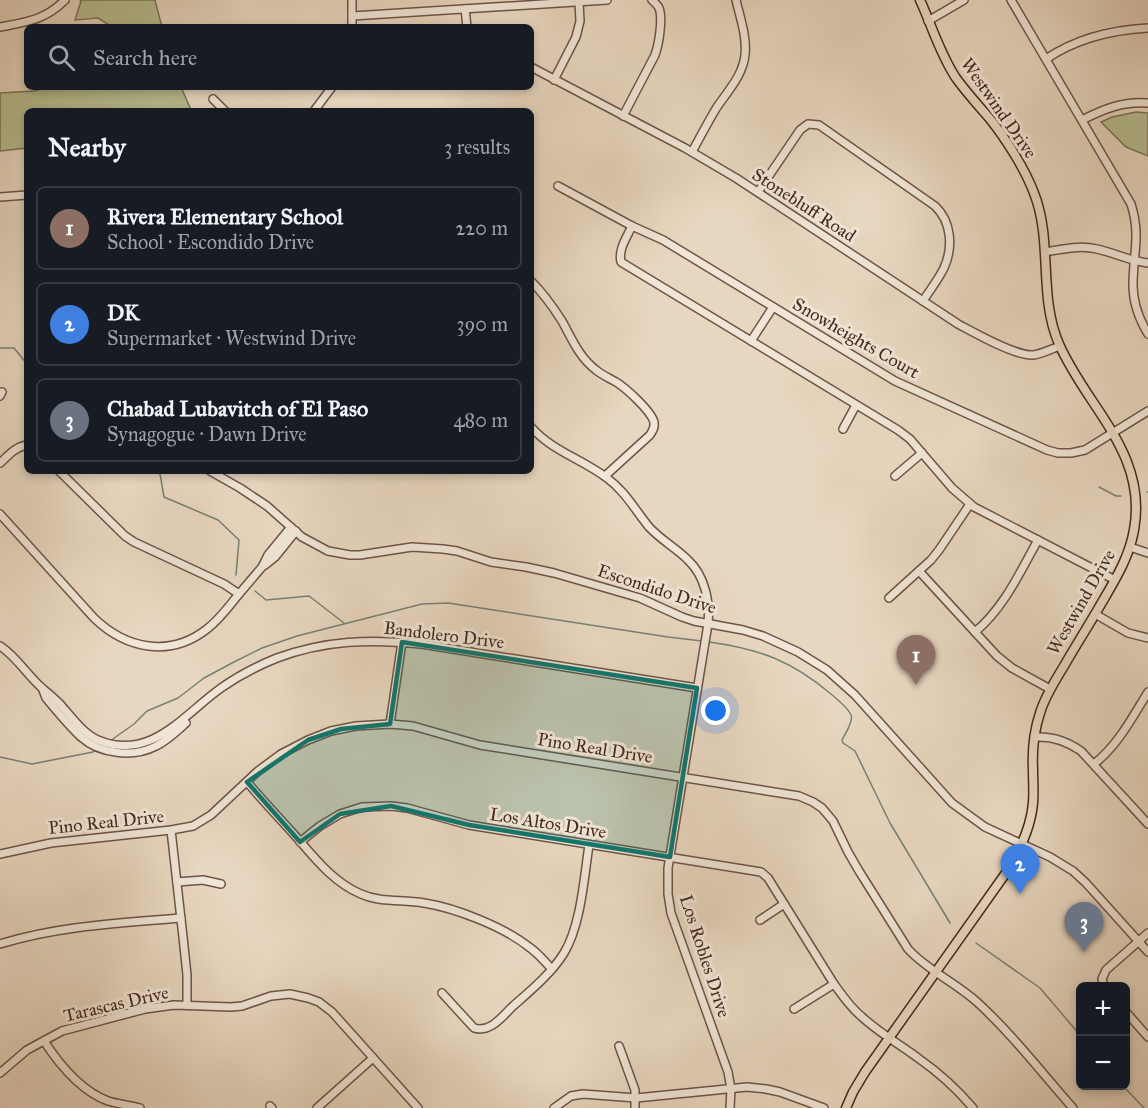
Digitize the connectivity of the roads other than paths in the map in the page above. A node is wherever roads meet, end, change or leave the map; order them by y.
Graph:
1 (65, 0) edge
2 (352, 0) edge
3 (607, 0) edge
4 (652, 0) edge
5 (736, 0) edge
6 (920, 0) edge
7 (964, 0) edge
8 (1011, 0) edge
9 (579, 2) junction
10 (465, 9) junction
11 (352, 15) junction
12 (928, 21) junction
13 (352, 24) edge
14 (467, 24) edge
15 (0, 27) edge
16 (1148, 28) edge
17 (1046, 59) junction
18 (534, 69) edge
19 (554, 80) junction
20 (330, 90) edge
21 (213, 99) dead end
22 (1148, 104) edge
23 (222, 108) edge
24 (316, 108) edge
25 (623, 116) junction
26 (1082, 120) junction
27 (692, 152) junction
28 (558, 186) dead end
29 (758, 192) junction
30 (24, 195) edge
31 (0, 197) edge
32 (632, 226) junction
33 (1045, 252) junction
34 (1135, 261) junction
35 (1148, 263) edge
36 (534, 285) edge
37 (923, 301) junction
38 (773, 307) junction
39 (1148, 334) edge
40 (752, 341) junction
41 (1060, 345) junction
42 (856, 405) junction
43 (1148, 411) edge
44 (843, 429) dead end
45 (534, 430) edge
46 (1112, 433) junction
47 (24, 445) edge
48 (922, 453) junction
49 (0, 463) edge
50 (62, 474) edge
51 (215, 474) edge
52 (605, 476) junction
53 (895, 476) dead end
54 (970, 504) junction
55 (0, 514) edge
56 (293, 529) junction
57 (1038, 540) junction
58 (1130, 547) junction
59 (1148, 553) edge
60 (919, 571) junction
61 (1115, 580) junction
62 (238, 594) junction
63 (890, 598) dead end
64 (1095, 614) junction
65 (708, 624) junction
66 (975, 632) junction
67 (1148, 638) edge
68 (402, 642) junction
69 (0, 646) edge
70 (697, 688) junction
71 (1050, 689) junction
72 (1148, 692) edge
73 (390, 724) junction
74 (1035, 737) junction
75 (1094, 764) junction
76 (683, 776) junction
77 (247, 782) junction
78 (1148, 824) edge
79 (171, 830) junction
80 (300, 842) junction
81 (1022, 844) junction
82 (589, 845) junction
83 (0, 854) edge
84 (670, 857) junction
85 (177, 882) junction
86 (221, 884) dead end
87 (784, 904) junction
88 (181, 918) junction
89 (760, 920) dead end
90 (1148, 933) edge
91 (1138, 941) junction
92 (0, 944) edge
93 (1148, 952) edge
94 (552, 969) junction
95 (936, 971) junction
96 (1103, 982) edge
97 (834, 984) junction
98 (442, 993) dead end
99 (187, 1004) junction
100 (794, 1009) dead end
101 (1130, 1017) edge
102 (1148, 1037) edge
103 (889, 1038) junction
104 (44, 1041) junction
105 (619, 1046) dead end
106 (373, 1058) junction
107 (0, 1073) edge
108 (731, 1089) junction
109 (636, 1098) junction
110 (140, 1108) edge
111 (317, 1108) edge
112 (418, 1108) edge
113 (554, 1108) edge
114 (635, 1108) edge
115 (730, 1108) edge
116 (824, 1108) edge
117 (846, 1108) edge
118 (973, 1108) edge
119 (1073, 1108) edge

1 - 15 street
2 - 11 street
3 - 9 street
4 - 25 street
5 - 27 street
6 - 12 main road, Westwind Drive
7 - 12 street
8 - 17 street
9 - 10 street
9 - 19 street
10 - 11 street
10 - 14 street
11 - 13 street
12 - 33 main road, Westwind Drive
16 - 17 street
17 - 26 street
18 - 19 street, Stonebluff Road
19 - 25 street, Stonebluff Road
20 - 24 street
21 - 23 street
22 - 26 street
25 - 27 street, Stonebluff Road
26 - 34 street
27 - 29 street, Stonebluff Road
28 - 32 street, Snowheights Court
29 - 37 street, Stonebluff Road
29 - 37 street
30 - 31 street
32 - 38 street, Snowheights Court
32 - 40 street
33 - 34 street
33 - 41 main road, Westwind Drive
34 - 35 street
34 - 39 street
36 - 52 street
37 - 41 street, Stonebluff Road
38 - 40 street
38 - 46 street, Snowheights Court
40 - 42 street
41 - 46 main road, Westwind Drive
42 - 44 street
42 - 48 street
43 - 46 street, Snowheights Court
45 - 52 street, Los Robles Drive
46 - 58 main road, Westwind Drive
47 - 49 street
48 - 53 street
48 - 54 street
50 - 62 street
51 - 56 street, Escondido Drive
52 - 65 street, Los Robles Drive
54 - 57 street
54 - 60 street
55 - 62 street
56 - 62 street
56 - 65 street, Escondido Drive
57 - 61 street
57 - 66 street
58 - 59 street
58 - 61 main road, Westwind Drive
60 - 63 street
60 - 66 street
61 - 64 main road, Westwind Drive
64 - 67 street
64 - 71 main road, Westwind Drive
65 - 70 street, Los Robles Drive
65 - 81 street, Escondido Drive
66 - 71 street
68 - 69 street, Bandolero Drive
68 - 70 street, Bandolero Drive
68 - 73 street
70 - 76 street, Los Robles Drive
71 - 74 main road, Westwind Drive
72 - 75 street
73 - 76 street, Pino Real Drive
73 - 77 street, Pino Real Drive
74 - 75 street
74 - 81 main road, Westwind Drive
75 - 78 street
76 - 84 street, Los Robles Drive
76 - 95 street, Pino Real Drive
77 - 79 street, Pino Real Drive
77 - 80 street
79 - 83 street, Pino Real Drive
79 - 85 street
80 - 82 street, Los Altos Drive
80 - 94 street
81 - 91 street, Escondido Drive
81 - 95 main road, Westwind Drive
82 - 84 street, Los Altos Drive
82 - 94 street
84 - 87 street, Los Altos Drive
84 - 108 street, Los Robles Drive
85 - 86 street
85 - 88 street
87 - 89 street
87 - 97 street, Los Altos Drive
88 - 92 street
88 - 99 street
90 - 91 street
91 - 93 street, Escondido Drive
91 - 96 street
94 - 98 street
95 - 103 main road, Westwind Drive
95 - 119 street, Pino Real Drive
97 - 100 street
97 - 103 street, Los Altos Drive
99 - 104 street, Tarascas Drive
99 - 106 street, Tarascas Drive
101 - 102 street
103 - 117 main road, Westwind Drive
103 - 118 street, Los Altos Drive
104 - 107 street, Tarascas Drive
104 - 110 street
105 - 109 street
106 - 111 street
106 - 112 street, Tarascas Drive
108 - 109 street
108 - 115 street, Los Robles Drive
108 - 116 street
109 - 113 street
109 - 114 street

